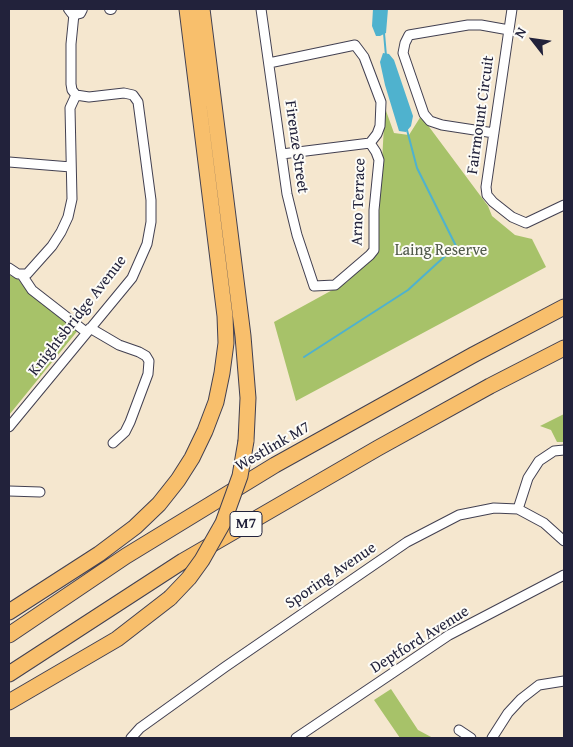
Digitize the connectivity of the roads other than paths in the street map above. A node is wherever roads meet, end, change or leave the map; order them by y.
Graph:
1 (175, 9) edge
2 (187, 9) edge
3 (202, 9) edge
4 (261, 9) edge
5 (512, 9) edge
6 (75, 10) edge
7 (189, 26) junction
8 (509, 30) junction
9 (269, 63) junction
10 (76, 95) junction
11 (494, 133) junction
12 (370, 143) junction
13 (282, 154) junction
14 (9, 162) edge
15 (71, 167) junction
16 (564, 205) edge
17 (9, 268) edge
18 (22, 275) junction
19 (314, 286) joint
20 (564, 307) edge
21 (88, 330) junction
22 (559, 350) edge
23 (9, 427) edge
24 (113, 443) dead end
25 (564, 450) edge
26 (9, 491) edge
27 (40, 492) dead end
28 (518, 509) junction
29 (564, 541) edge
30 (564, 575) edge
31 (9, 612) edge
32 (9, 635) edge
33 (9, 674) edge
34 (564, 681) edge
35 (9, 702) edge
36 (459, 730) dead end
37 (131, 738) edge
38 (296, 738) edge
39 (471, 738) edge
40 (492, 738) edge

1 - 7 highway
2 - 7 highway
3 - 35 highway, bridge
4 - 9 street, Firenze Street
5 - 8 street, Fairmount Circuit
6 - 10 street
7 - 31 highway
8 - 11 street, Fairmount Circuit
8 - 11 street
9 - 12 street
9 - 13 street, Firenze Street
10 - 15 street
10 - 21 street, Knightsbridge Avenue
11 - 16 street, Fairmount Circuit
12 - 13 street
12 - 19 street, Arno Terrace
13 - 19 street, Firenze Street
14 - 15 street
15 - 18 street
17 - 18 street
18 - 21 street
20 - 32 highway, Westlink M7 / M7
21 - 23 street, Knightsbridge Avenue
21 - 24 street
22 - 33 highway, M7
25 - 28 street
26 - 27 street
28 - 29 street, Sporing Avenue
28 - 37 street, Sporing Avenue
30 - 38 street, Deptford Avenue
34 - 40 street
36 - 39 street

